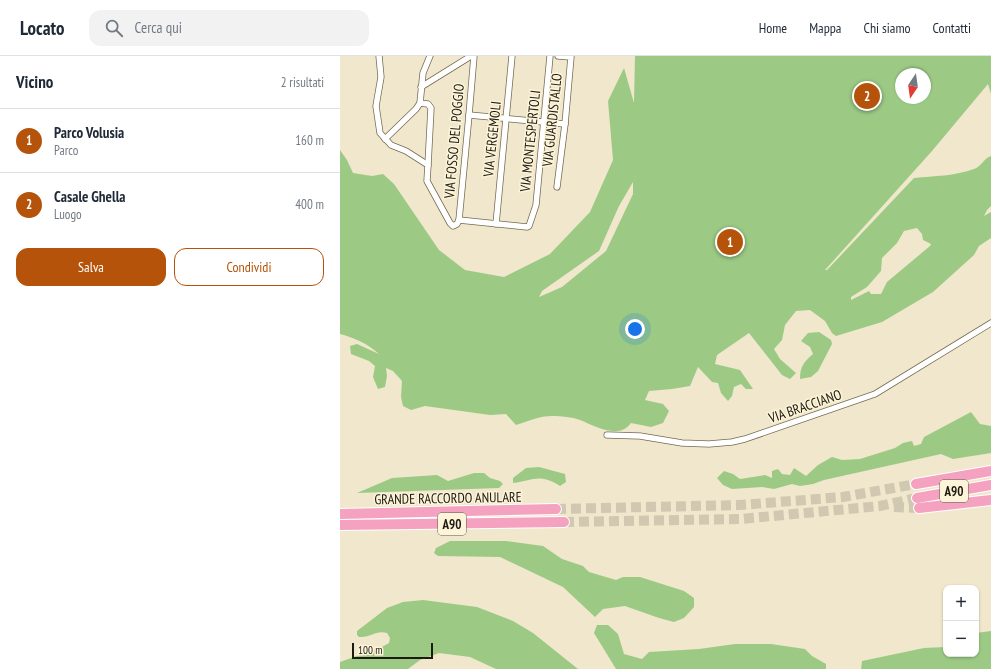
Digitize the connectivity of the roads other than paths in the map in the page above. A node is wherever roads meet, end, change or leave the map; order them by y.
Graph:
1 (379, 56) edge
2 (430, 56) edge
3 (471, 56) edge
4 (474, 56) edge
5 (512, 56) edge
6 (550, 56) edge
7 (558, 56) edge
8 (571, 57) edge
9 (421, 87) junction
10 (420, 103) junction
11 (470, 115) junction
12 (507, 118) junction
13 (544, 122) junction
14 (565, 124) junction
15 (385, 139) junction
16 (428, 164) junction
17 (557, 187) dead end
18 (458, 220) junction
19 (496, 224) junction
20 (991, 322) edge
21 (607, 435) dead end
22 (991, 467) edge
23 (991, 471) edge
24 (970, 475) junction
25 (916, 484) tunnel mouth
26 (991, 485) edge
27 (991, 500) edge
28 (556, 509) tunnel mouth
29 (340, 514) edge
30 (564, 522) tunnel mouth
31 (340, 525) edge

1 - 15 street
2 - 9 street
3 - 9 street
4 - 11 street, VIA FOSSO DEL POGGIO
5 - 12 street, VIA VERGEMOLI
6 - 13 street, VIA MONTESPERTOLI
7 - 8 street
8 - 14 street, VIA GUARDISTALLO
9 - 10 street
10 - 15 street
10 - 16 street
11 - 12 street
11 - 18 street, VIA FOSSO DEL POGGIO
12 - 13 street
12 - 19 street, VIA VERGEMOLI
13 - 14 street
13 - 19 street, VIA MONTESPERTOLI
14 - 17 street, VIA GUARDISTALLO
15 - 16 street
16 - 18 street, VIA FOSSO DEL POGGIO
18 - 19 street
20 - 21 street, VIA BRACCIANO
22 - 24 highway
23 - 24 highway, A90
24 - 25 highway, A90
26 - 27 highway, A90
28 - 29 highway, GRANDE RACCORDO ANULARE / A90
30 - 31 highway, GRANDE RACCORDO ANULARE / A90

